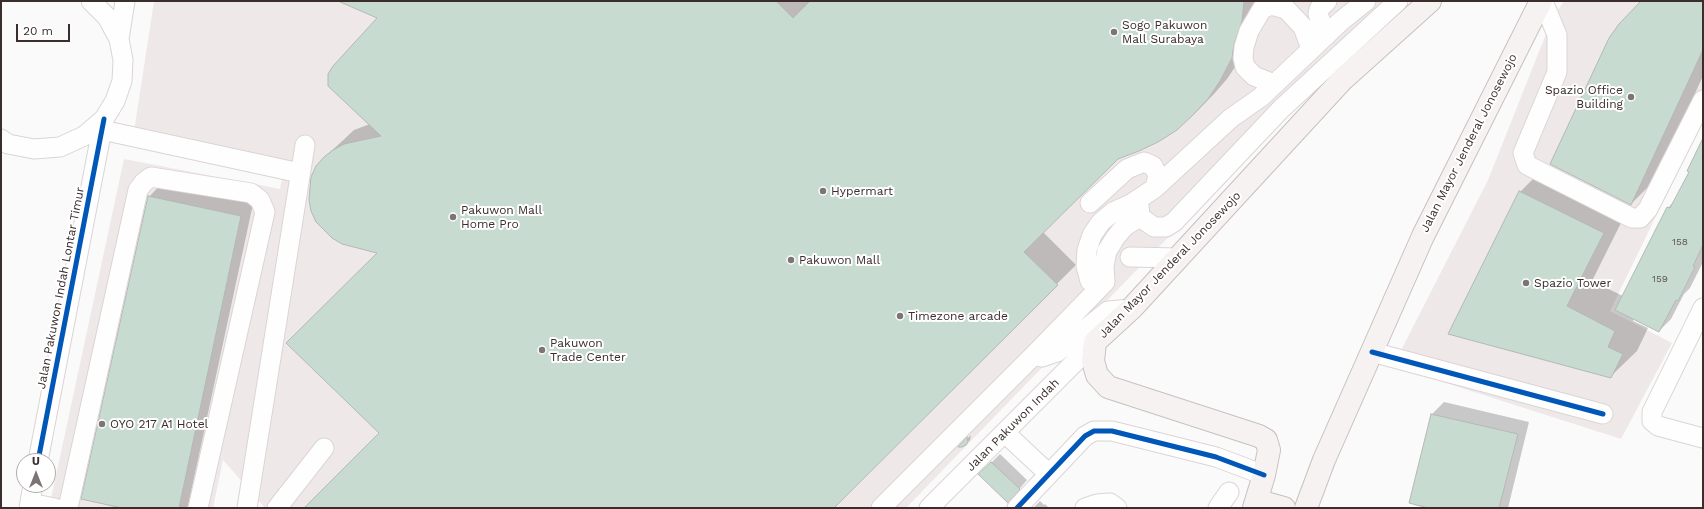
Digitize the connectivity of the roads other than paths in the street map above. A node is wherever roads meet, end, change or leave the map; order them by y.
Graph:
1 (90, 1) edge
2 (125, 1) edge
3 (1366, 1) edge
4 (1398, 1) edge
5 (1430, 1) edge
6 (1542, 1) edge
7 (1319, 4) edge
8 (1326, 36) junction
9 (119, 39) junction
10 (1311, 48) junction
11 (1274, 84) junction
12 (1703, 100) edge
13 (103, 125) junction
14 (1, 139) edge
15 (304, 145) dead end
16 (300, 174) junction
17 (1148, 193) junction
18 (1090, 203) dead end
19 (1113, 212) junction
20 (1133, 222) junction
21 (1130, 257) dead end
22 (1178, 258) junction
23 (1097, 282) junction
24 (1703, 308) edge
25 (1131, 309) junction
26 (1096, 342) junction
27 (1372, 352) junction
28 (1034, 355) junction
29 (1603, 414) dead end
30 (1005, 433) junction
31 (1703, 438) edge
32 (324, 448) dead end
33 (40, 453) edge
34 (1049, 474) junction
35 (1264, 475) junction
36 (1230, 492) dead end
37 (30, 499) edge
38 (1255, 506) edge
39 (55, 508) edge
40 (68, 508) edge
41 (198, 508) edge
42 (247, 508) edge
43 (277, 508) edge
44 (868, 508) edge
45 (881, 508) edge
46 (929, 508) edge
47 (1016, 508) edge
48 (1085, 508) edge
49 (1117, 508) edge
50 (1218, 508) edge
51 (1284, 508) edge
52 (1306, 508) edge

1 - 9 street
2 - 9 street
3 - 8 street
4 - 20 street
5 - 22 main road, Jalan Mayor Jenderal Jonosewojo
6 - 12 street
6 - 27 main road, Jalan Mayor Jenderal Jonosewojo
7 - 8 street
8 - 10 street
9 - 13 street
10 - 11 street
10 - 11 street
11 - 17 street
13 - 14 street
13 - 16 street
13 - 33 street, Jalan Pakuwon Indah Lontar Timur
15 - 16 street
16 - 42 street
17 - 18 street
17 - 19 street
17 - 20 street
19 - 20 street
19 - 23 street
20 - 23 street
21 - 22 street
22 - 25 main road, Jalan Mayor Jenderal Jonosewojo
23 - 28 street
23 - 44 street
24 - 31 street
25 - 26 main road, Jalan Mayor Jenderal Jonosewojo
25 - 28 street
26 - 30 street, Jalan Pakuwon Indah
26 - 35 main road, Jalan Mayor Jenderal Jonosewojo
27 - 29 street
27 - 52 main road, Jalan Mayor Jenderal Jonosewojo
28 - 45 street
30 - 34 street
30 - 46 street, Jalan Pakuwon Indah
32 - 43 street
34 - 35 street
34 - 47 street
35 - 38 main road, Jalan Mayor Jenderal Jonosewojo
36 - 50 street
37 - 39 street
38 - 51 main road
40 - 41 street
48 - 49 street

